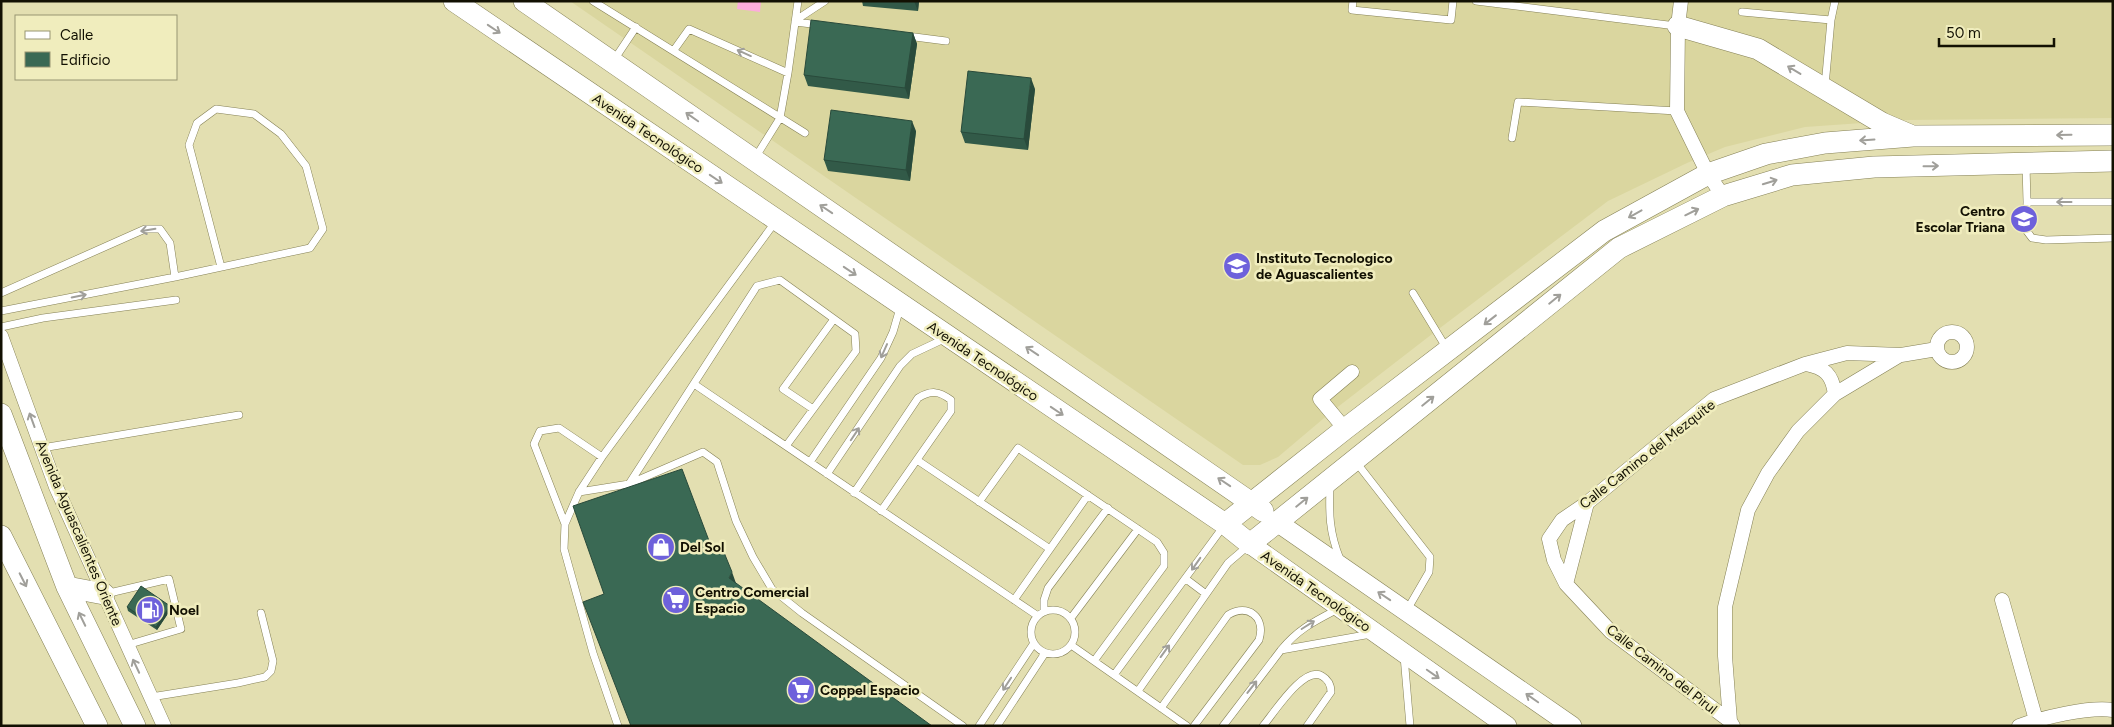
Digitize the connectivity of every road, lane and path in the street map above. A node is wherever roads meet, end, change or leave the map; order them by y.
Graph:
1 (454, 1) edge
2 (524, 1) edge
3 (594, 1) edge
4 (798, 1) edge
5 (825, 1) edge
6 (1353, 1) edge
7 (1453, 1) edge
8 (1476, 1) edge
9 (1681, 1) edge
10 (1835, 1) edge
11 (1742, 12) dead end
12 (1831, 20) junction
13 (795, 21) junction
14 (1678, 26) junction
15 (636, 27) junction
16 (833, 27) edge
17 (899, 35) edge
18 (946, 41) dead end
19 (674, 50) junction
20 (612, 62) junction
21 (788, 73) junction
22 (1825, 89) junction
23 (1677, 111) junction
24 (780, 118) junction
25 (804, 133) dead end
26 (2113, 134) edge
27 (1913, 136) junction
28 (1512, 138) dead end
29 (754, 160) junction
30 (2113, 161) edge
31 (2026, 164) junction
32 (1708, 174) junction
33 (1724, 196) junction
34 (2027, 202) junction
35 (2113, 202) edge
36 (776, 220) junction
37 (2113, 238) edge
38 (221, 267) junction
39 (175, 277) junction
40 (1, 293) edge
41 (1413, 293) dead end
42 (176, 300) dead end
43 (901, 305) junction
44 (1, 311) edge
45 (834, 319) junction
46 (1, 327) edge
47 (1, 336) edge
48 (948, 337) junction
49 (1937, 349) dead end
50 (1448, 352) junction
51 (1901, 354) junction
52 (1805, 364) junction
53 (1352, 372) dead end
54 (694, 384) junction
55 (1835, 394) junction
56 (813, 409) junction
57 (1, 414) edge
58 (239, 415) dead end
59 (1345, 429) junction
60 (786, 446) junction
61 (42, 448) junction
62 (602, 457) junction
63 (917, 460) junction
64 (1354, 460) junction
65 (810, 462) junction
66 (827, 474) junction
67 (1331, 479) junction
68 (629, 484) junction
69 (579, 492) junction
70 (854, 493) junction
71 (1088, 495) junction
72 (979, 502) junction
73 (1253, 503) junction
74 (1587, 503) junction
75 (1108, 508) junction
76 (881, 511) junction
77 (1277, 522) junction
78 (565, 524) junction
79 (1225, 524) junction
80 (1138, 529) junction
81 (1, 536) edge
82 (1549, 540) joint
83 (1250, 544) junction
84 (1050, 549) junction
85 (1344, 569) junction
86 (1186, 579) junction
87 (1566, 584) junction
88 (67, 587) junction
89 (104, 594) junction
90 (1206, 594) junction
91 (1014, 600) junction
92 (2002, 600) dead end
93 (1340, 608) junction
94 (1406, 611) junction
95 (261, 613) dead end
96 (1041, 614) junction
97 (1071, 618) junction
98 (1376, 634) junction
99 (1034, 643) junction
100 (126, 645) junction
101 (1071, 645) junction
102 (1281, 650) junction
103 (1045, 653) junction
104 (1404, 653) junction
105 (1094, 662) junction
106 (1114, 676) junction
107 (1138, 692) junction
108 (151, 697) junction
109 (1161, 708) junction
110 (2113, 710) edge
111 (2036, 720) junction
112 (1731, 724) edge
113 (97, 726) edge
114 (135, 726) edge
115 (164, 726) edge
116 (618, 726) edge
117 (963, 726) edge
118 (979, 726) edge
119 (997, 726) edge
120 (1187, 726) edge
121 (1194, 726) edge
122 (1223, 726) edge
123 (1264, 726) edge
124 (1307, 726) edge
125 (1410, 726) edge
126 (1507, 726) edge
127 (1572, 726) edge
128 (2019, 726) edge

1 -> 36 main road, Avenida Tecnológico
2 - 20 main road
3 - 15 lane
4 - 13 lane
5 - 13 lane
6 - 7 lane
8 - 14 lane
9 - 14 street
10 - 12 lane
11 - 12 lane
12 - 22 lane
13 - 16 lane
13 - 21 lane
22 -> 14 main road
14 - 23 street
15 - 19 lane
15 - 20 lane
17 - 18 lane
21 -> 19 lane
19 - 24 lane
29 -> 20 main road
21 - 24 lane
22 - 27 main road
23 - 28 lane
23 - 32 street
24 - 25 lane
24 - 29 lane
26 -> 27 main road
27 -> 32 main road
73 -> 29 main road
30 - 31 main road
33 -> 31 main road
31 - 34 lane
32 - 33 street
32 -> 50 main road
64 -> 33 main road
35 -> 34 lane
34 - 37 lane
36 -> 43 main road, Avenida Tecnológico
36 - 62 lane
38 - 38 lane
38 - 39 lane
39 -> 40 lane
44 -> 39 lane
41 - 50 lane
42 - 46 lane
43 - 48 main road, Avenida Tecnológico
43 -> 65 lane
45 - 54 lane
45 - 56 lane
45 - 56 lane
61 -> 47 street, Avenida Aguascalientes Oriente
66 -> 48 lane
48 -> 79 main road, Avenida Tecnológico
49 - 51 street
50 - 59 main road
51 - 52 street, Calle Camino del Mezquite
51 - 55 street
52 - 55 street
52 - 74 street, Calle Camino del Mezquite
53 - 59 street
54 - 60 lane
54 - 68 lane
55 - 112 street
56 - 60 lane
57 - 88 main road, Avenida Aguascalientes Oriente
58 - 61 lane
59 - 73 main road
60 - 65 lane
61 - 89 street, Avenida Aguascalientes Oriente
62 - 69 lane
62 - 78 lane
63 - 70 lane
63 - 72 lane
63 - 76 lane
64 - 67 main road
64 - 94 lane
65 - 66 lane
66 - 70 lane
77 -> 67 main road
67 - 85 lane
68 - 69 lane
68 - 117 lane
69 - 78 lane
70 - 76 lane
71 - 72 lane
71 - 75 lane
71 - 84 lane
72 - 84 lane
73 - 77 main road
73 - 79 main road
74 - 82 street, Calle Camino del Mezquite
74 - 87 street
75 - 80 lane
75 - 96 lane
76 - 91 lane
77 - 83 main road
77 - 85 main road
78 - 116 lane
79 - 83 main road, Avenida Tecnológico
79 -> 86 lane
80 - 97 lane
80 - 105 lane
81 -> 113 main road
82 - 87 street, Calle Camino del Pirul
83 - 90 lane
83 - 93 main road, Avenida Tecnológico
84 - 91 lane
94 -> 85 main road
86 - 90 lane
86 - 106 lane
87 - 112 street, Calle Camino del Pirul
88 - 89 main road
114 -> 88 main road, Avenida Aguascalientes Oriente
89 - 100 street, Avenida Aguascalientes Oriente
89 - 100 lane
107 -> 90 lane
91 - 96 lane
92 - 111 street
93 - 98 main road, Avenida Tecnológico
102 -> 93 lane
127 -> 94 main road
95 - 108 lane
96 - 97 lane
96 - 99 lane
97 - 101 lane
98 - 102 lane
98 - 104 main road, Avenida Tecnológico
99 - 103 lane
99 -> 118 lane
108 -> 100 street, Avenida Aguascalientes Oriente
101 - 103 lane
101 - 105 lane
122 -> 102 lane
103 - 119 lane
104 - 125 lane
104 -> 126 main road, Avenida Tecnológico
105 - 106 lane
106 - 107 lane
107 - 109 lane
108 - 115 street, Avenida Aguascalientes Oriente
109 - 120 lane
109 - 121 lane
110 - 111 street
111 - 128 street
123 - 124 lane

